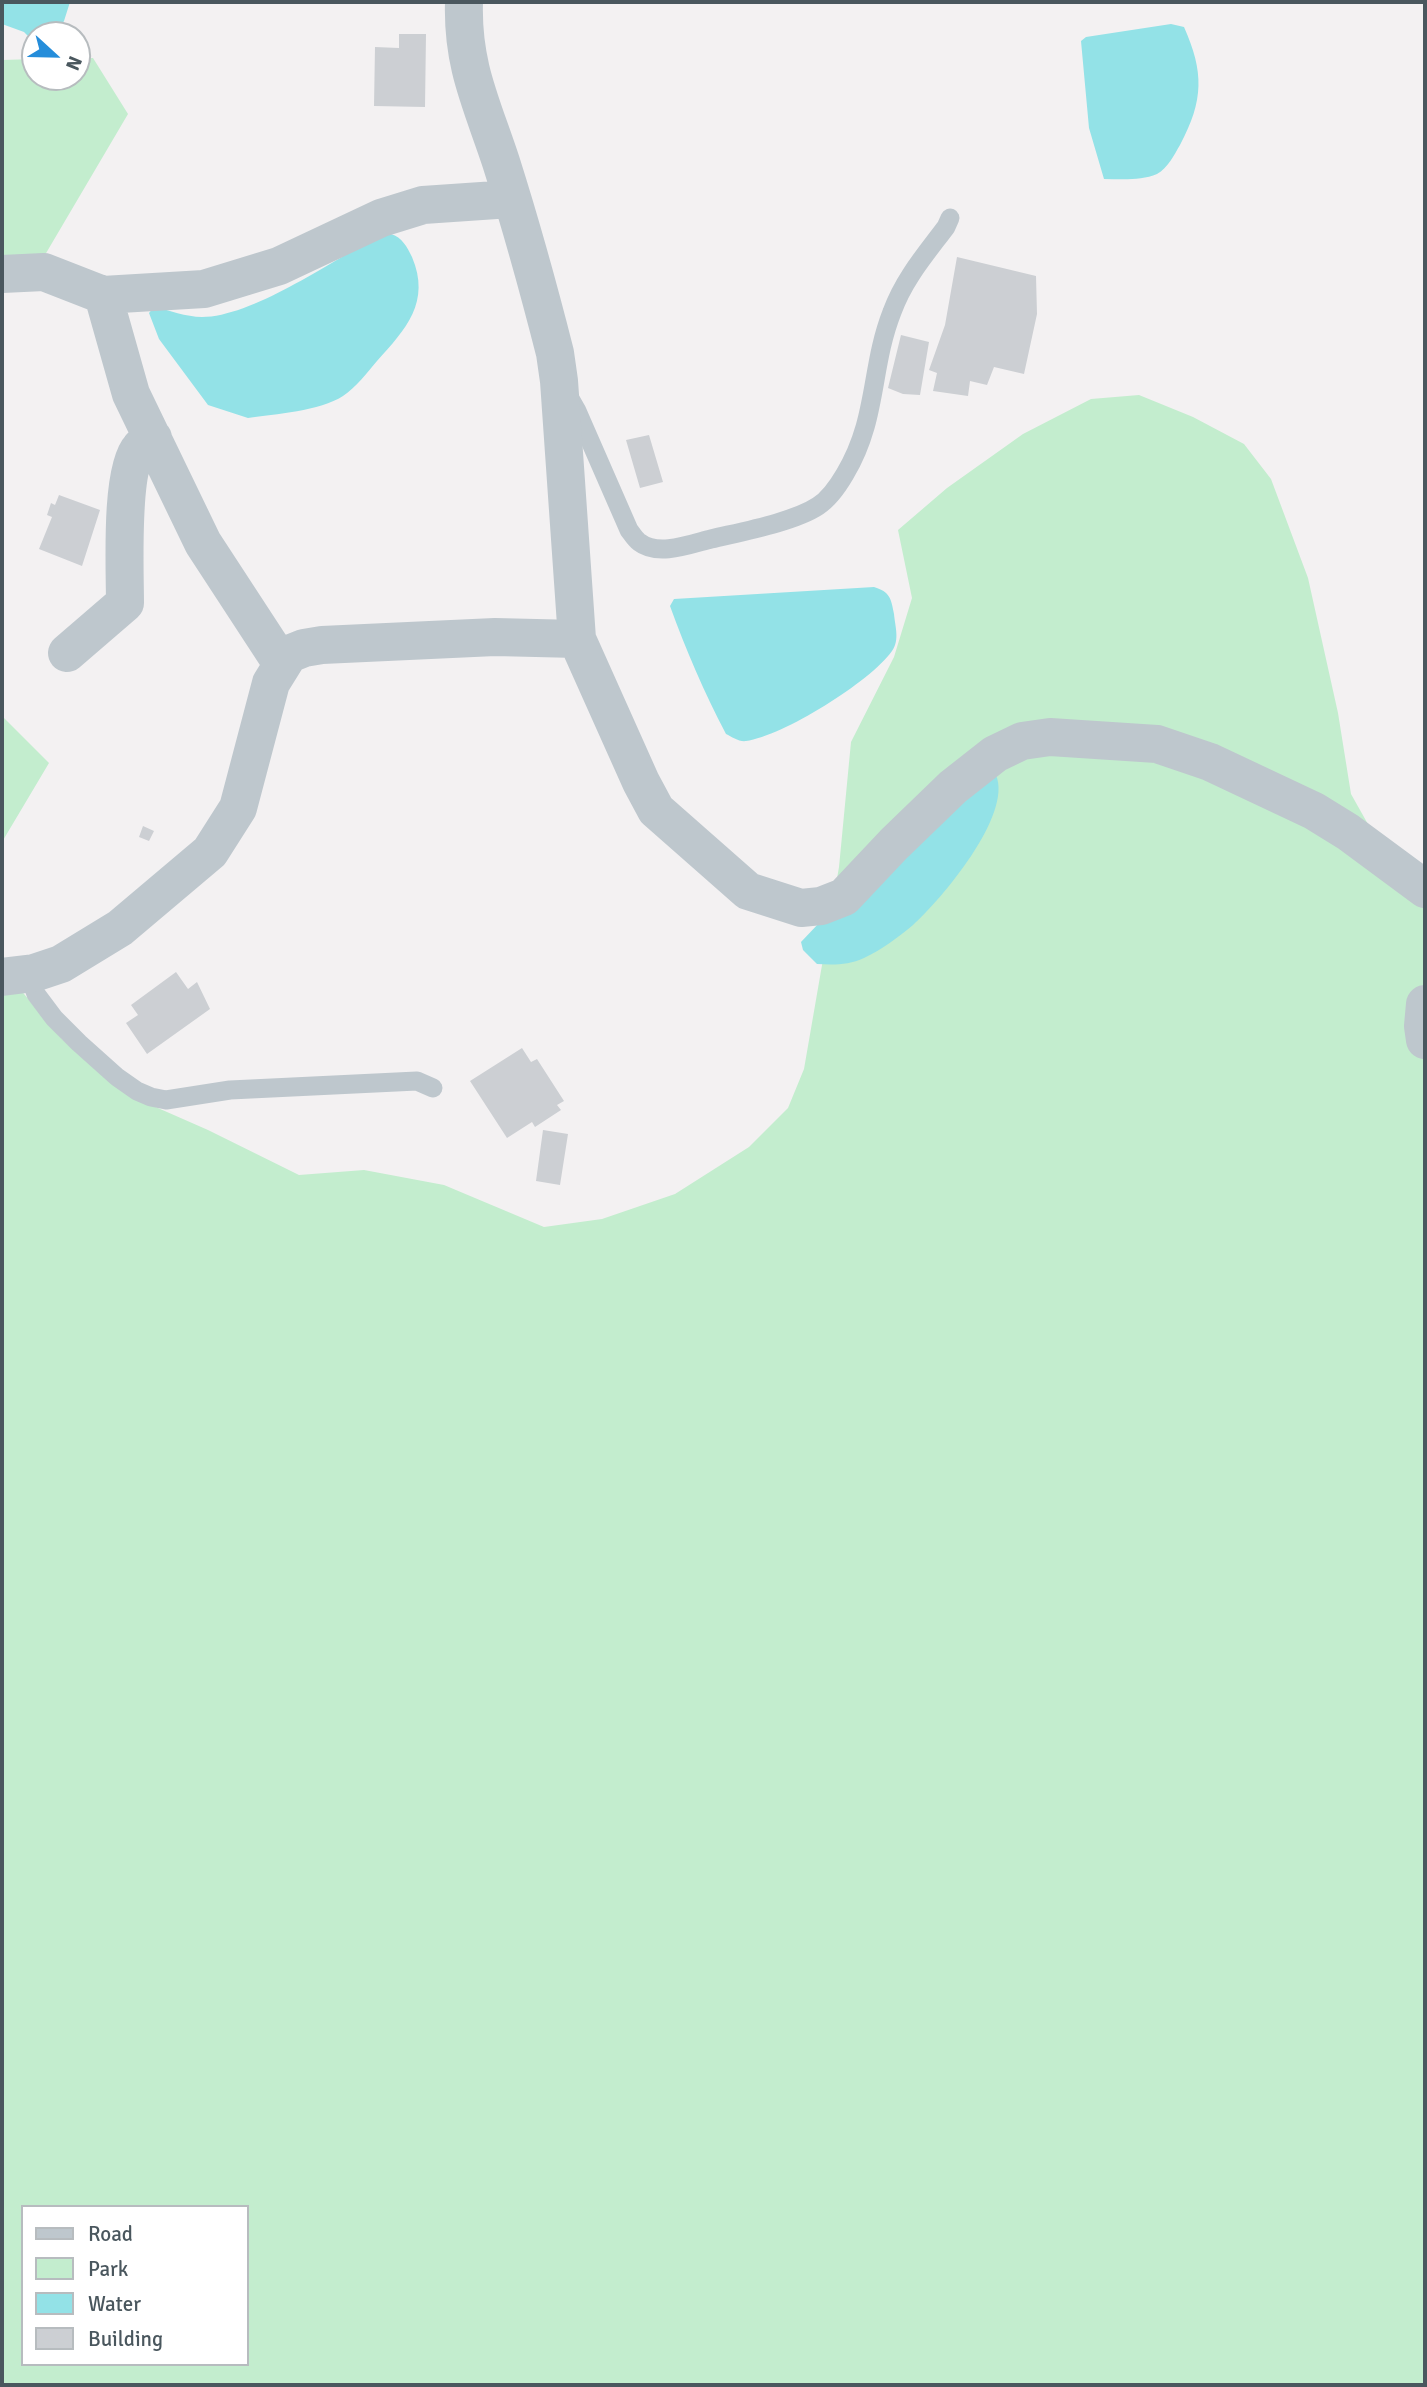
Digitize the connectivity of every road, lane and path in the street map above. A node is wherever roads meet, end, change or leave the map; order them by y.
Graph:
1 (464, 2) edge
2 (511, 200) junction
3 (950, 218) dead end
4 (2, 274) edge
5 (103, 295) junction
6 (559, 381) junction
7 (153, 438) junction
8 (578, 639) junction
9 (67, 653) dead end
10 (282, 664) junction
11 (1425, 889) edge
12 (15, 975) edge
13 (1425, 1004) edge
14 (1425, 1040) edge
15 (433, 1088) dead end

1 - 2 street
2 - 5 street
2 - 6 street
3 - 6 lane
4 - 5 street
5 - 7 street
6 - 8 street
7 - 9 street
7 - 10 street
8 - 10 street
8 - 11 street
10 - 12 street
12 - 15 lane
13 - 14 street

